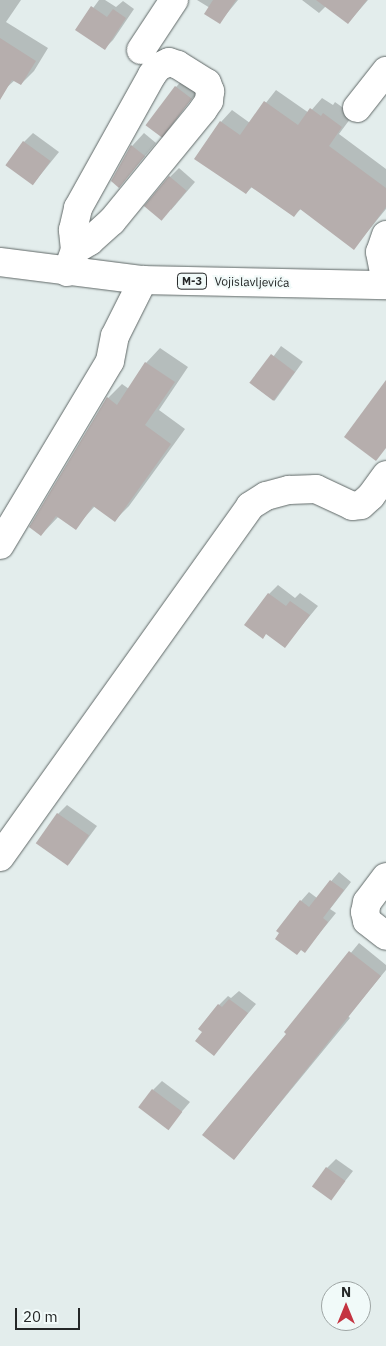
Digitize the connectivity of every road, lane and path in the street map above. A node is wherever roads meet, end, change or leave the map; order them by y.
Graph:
1 (174, 0) edge
2 (141, 50) dead end
3 (386, 71) edge
4 (357, 108) dead end
5 (386, 235) edge
6 (71, 261) junction
7 (0, 262) edge
8 (143, 280) junction
9 (386, 285) edge
10 (386, 475) edge
11 (0, 546) edge
12 (0, 857) edge
13 (386, 877) edge
14 (386, 936) edge

1 - 2 street
3 - 4 street
5 - 9 street
6 - 6 street
6 - 7 street, Vojislavljevića / M-3
6 - 8 street, Vojislavljevića / M-3
8 - 9 street, Vojislavljevića / M-3
8 - 11 street
10 - 12 street
13 - 14 street

